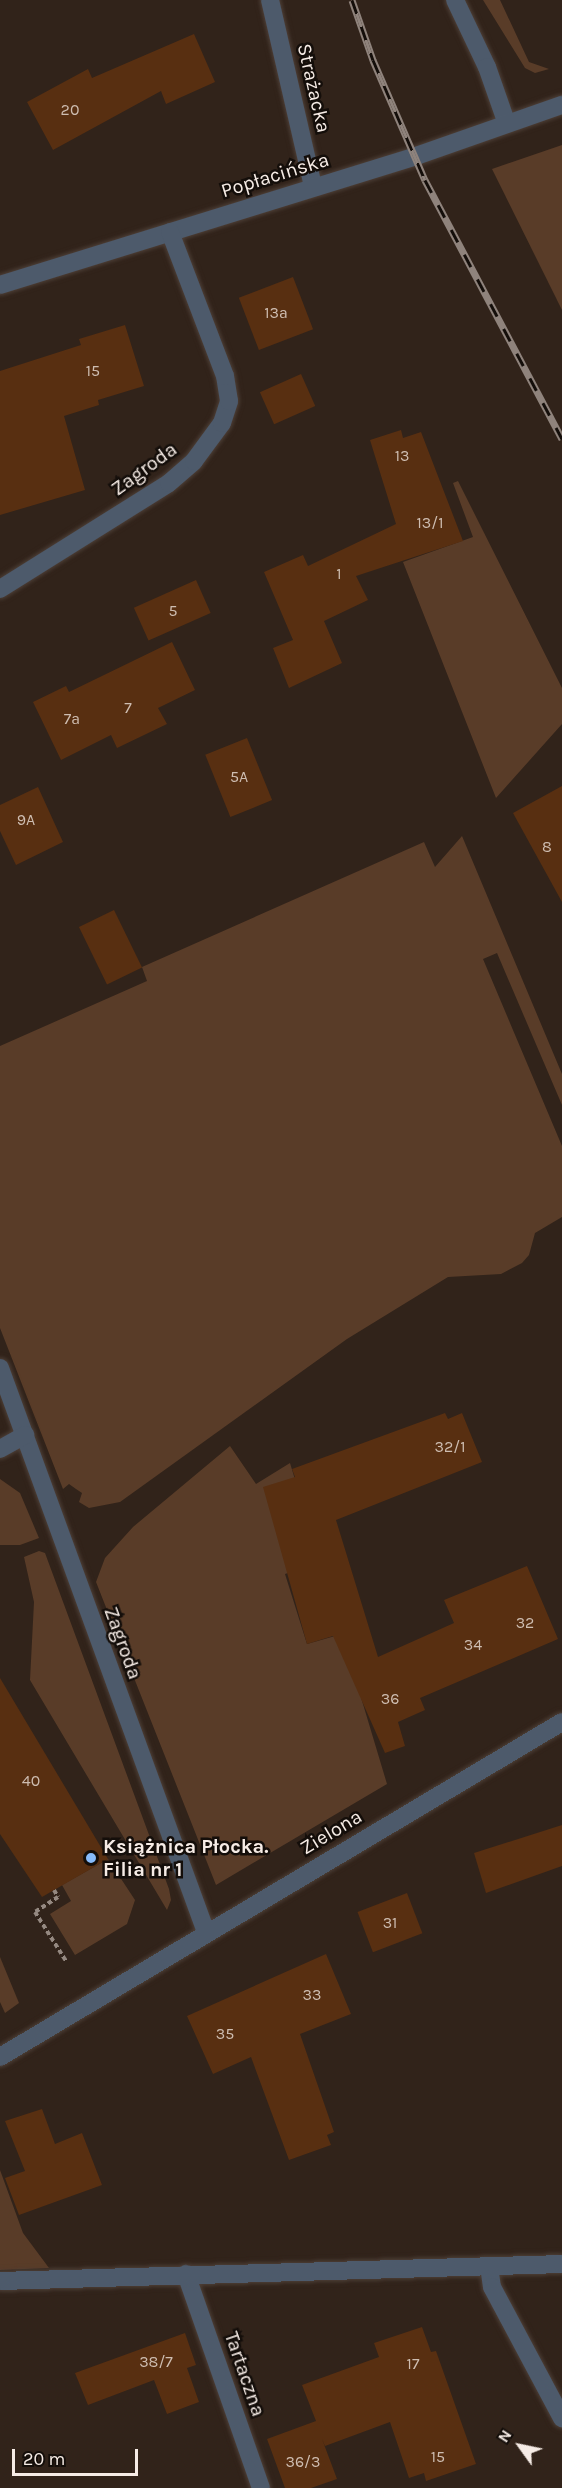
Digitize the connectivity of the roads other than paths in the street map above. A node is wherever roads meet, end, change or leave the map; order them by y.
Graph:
1 (270, 0) edge
2 (455, 0) edge
3 (562, 105) edge
4 (507, 124) junction
5 (313, 186) junction
6 (170, 232) junction
7 (0, 285) edge
8 (0, 589) edge
9 (0, 1368) edge
10 (26, 1435) junction
11 (0, 1449) edge
12 (562, 1722) edge
13 (206, 1932) junction
14 (0, 2057) edge
15 (562, 2264) edge
16 (489, 2266) junction
17 (186, 2274) junction
18 (0, 2281) edge
19 (562, 2418) edge
20 (261, 2488) edge

1 - 5 street, Strażacka
2 - 4 street
3 - 4 street, Popłacińska
4 - 5 street, Popłacińska
5 - 6 street, Popłacińska
6 - 7 street, Popłacińska
6 - 8 street, Zagroda
9 - 10 street, Zagroda
10 - 11 street
10 - 13 street, Zagroda
12 - 13 street, Zielona
13 - 14 street, Zielona
15 - 16 street
16 - 17 street
16 - 19 street
17 - 18 street
17 - 20 street, Tartaczna

